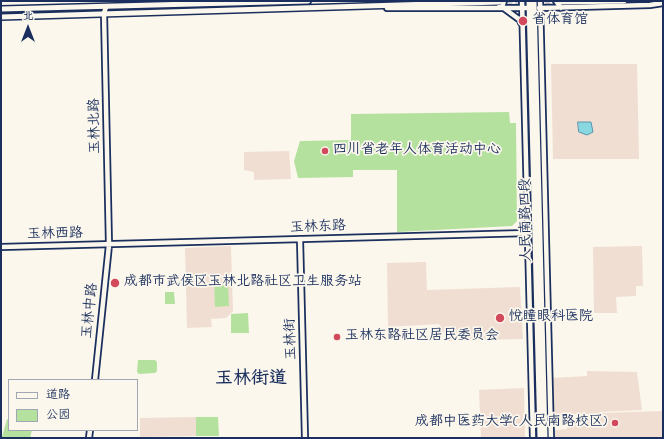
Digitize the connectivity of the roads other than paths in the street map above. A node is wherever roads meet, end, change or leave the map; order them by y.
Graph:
1 (308, 1) edge
2 (522, 1) edge
3 (528, 1) edge
4 (534, 1) edge
5 (540, 1) edge
6 (624, 1) edge
7 (663, 2) edge
8 (500, 4) edge
9 (156, 5) junction
10 (559, 5) edge
11 (106, 7) junction
12 (503, 8) junction
13 (523, 8) junction
14 (531, 8) junction
15 (540, 8) junction
16 (1, 9) edge
17 (156, 12) junction
18 (104, 13) junction
19 (1, 17) edge
20 (541, 21) junction
21 (523, 26) junction
22 (528, 233) junction
23 (300, 239) junction
24 (109, 245) junction
25 (1, 247) edge
26 (95, 379) edge
27 (305, 438) edge
28 (533, 438) edge
29 (540, 438) edge
30 (545, 438) edge
31 (552, 438) edge

1 - 9 main road
2 - 13 street, 人民南路四段
3 - 14 main road
4 - 14 main road, 人民南路四段
5 - 15 street, 人民南路四段
6 - 10 main road
7 - 10 street
8 - 12 street
8 - 17 main road
9 - 11 main road
9 - 17 main road
10 - 15 street
10 - 20 street
11 - 16 main road
11 - 18 street, 玉林北路
12 - 13 street
12 - 21 street
13 - 14 street
13 - 21 street, 人民南路四段
14 - 15 street
14 - 29 main road, 人民南路四段
14 - 30 main road, 人民南路四段
15 - 20 street, 人民南路四段
17 - 18 main road
18 - 19 main road
18 - 24 street, 玉林北路
20 - 31 street, 人民南路四段
21 - 22 street, 人民南路四段
22 - 23 street, 玉林东路
22 - 28 street, 人民南路四段
23 - 24 street, 玉林东路
23 - 27 street, 玉林街
24 - 25 street, 玉林西路
24 - 26 street, 玉林中路

